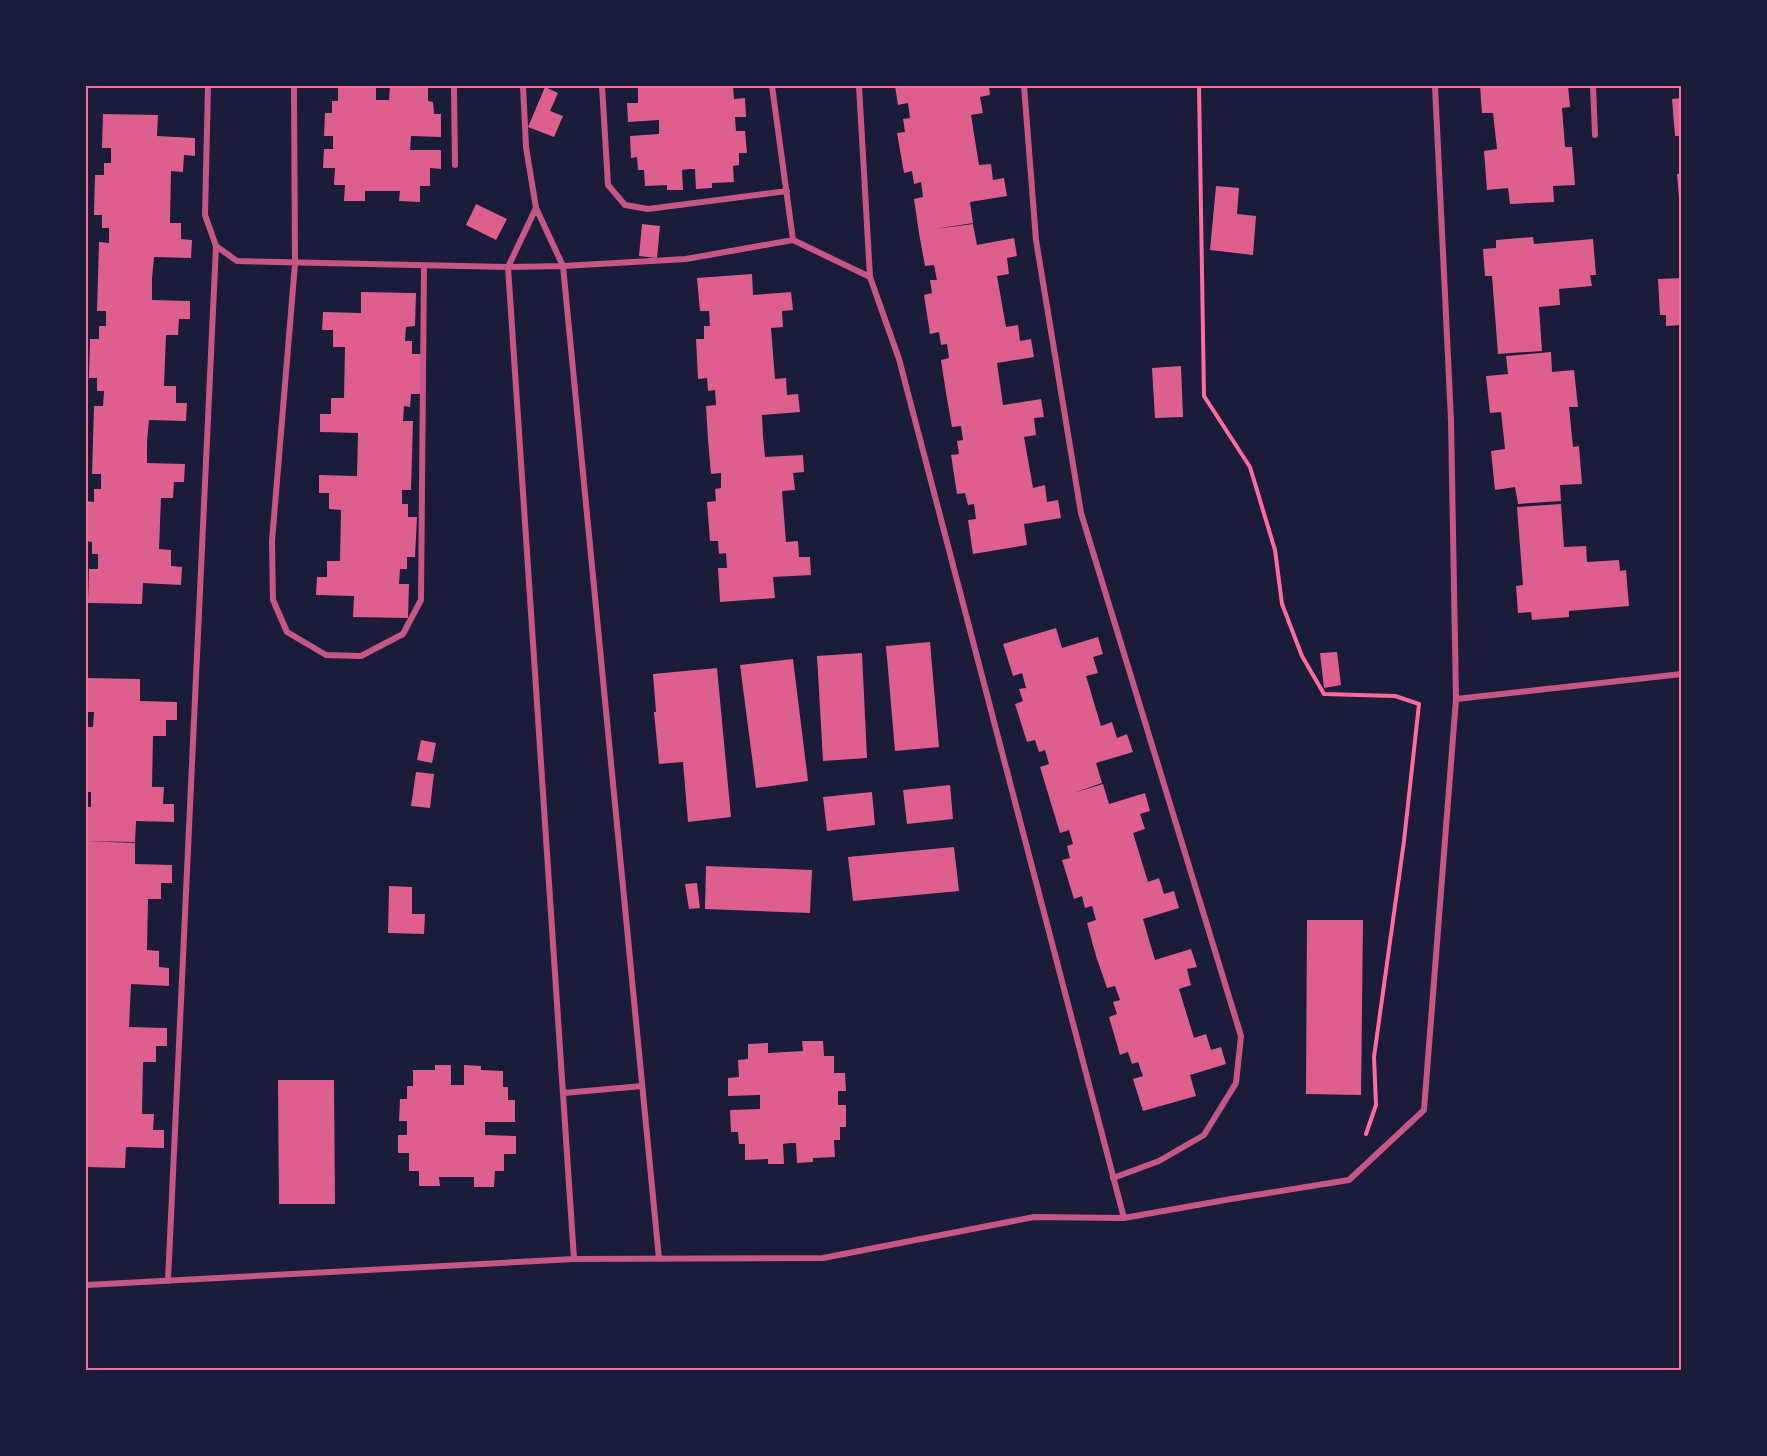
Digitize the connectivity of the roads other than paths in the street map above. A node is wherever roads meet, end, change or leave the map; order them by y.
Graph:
1 (208, 86) edge
2 (294, 86) edge
3 (454, 86) edge
4 (523, 86) edge
5 (602, 86) edge
6 (772, 86) edge
7 (859, 86) edge
8 (1024, 86) edge
9 (1436, 86) edge
10 (1593, 86) edge
11 (1595, 135) dead end
12 (455, 165) dead end
13 (787, 191) junction
14 (536, 208) junction
15 (793, 240) junction
16 (216, 246) junction
17 (295, 264) junction
18 (424, 266) junction
19 (563, 266) junction
20 (508, 267) junction
21 (870, 278) junction
22 (1682, 674) edge
23 (1456, 699) junction
24 (642, 1086) junction
25 (564, 1093) junction
26 (1113, 1178) junction
27 (1124, 1218) junction
28 (574, 1259) junction
29 (659, 1259) junction
30 (168, 1281) junction
31 (86, 1285) edge

1 - 16 street
2 - 17 street
3 - 12 street
4 - 14 street
5 - 13 street
6 - 13 street
7 - 21 street
8 - 26 street
9 - 23 street
10 - 11 street
13 - 15 street
14 - 19 street
14 - 20 street
15 - 19 street
15 - 21 street
16 - 17 street
16 - 30 street
17 - 18 street
17 - 18 street
18 - 20 street
19 - 20 street
19 - 24 street
20 - 25 street
21 - 26 street
22 - 23 street
23 - 27 street
24 - 25 street
24 - 29 street
25 - 28 street
26 - 27 street
27 - 29 street
28 - 29 street
28 - 30 street
30 - 31 street

